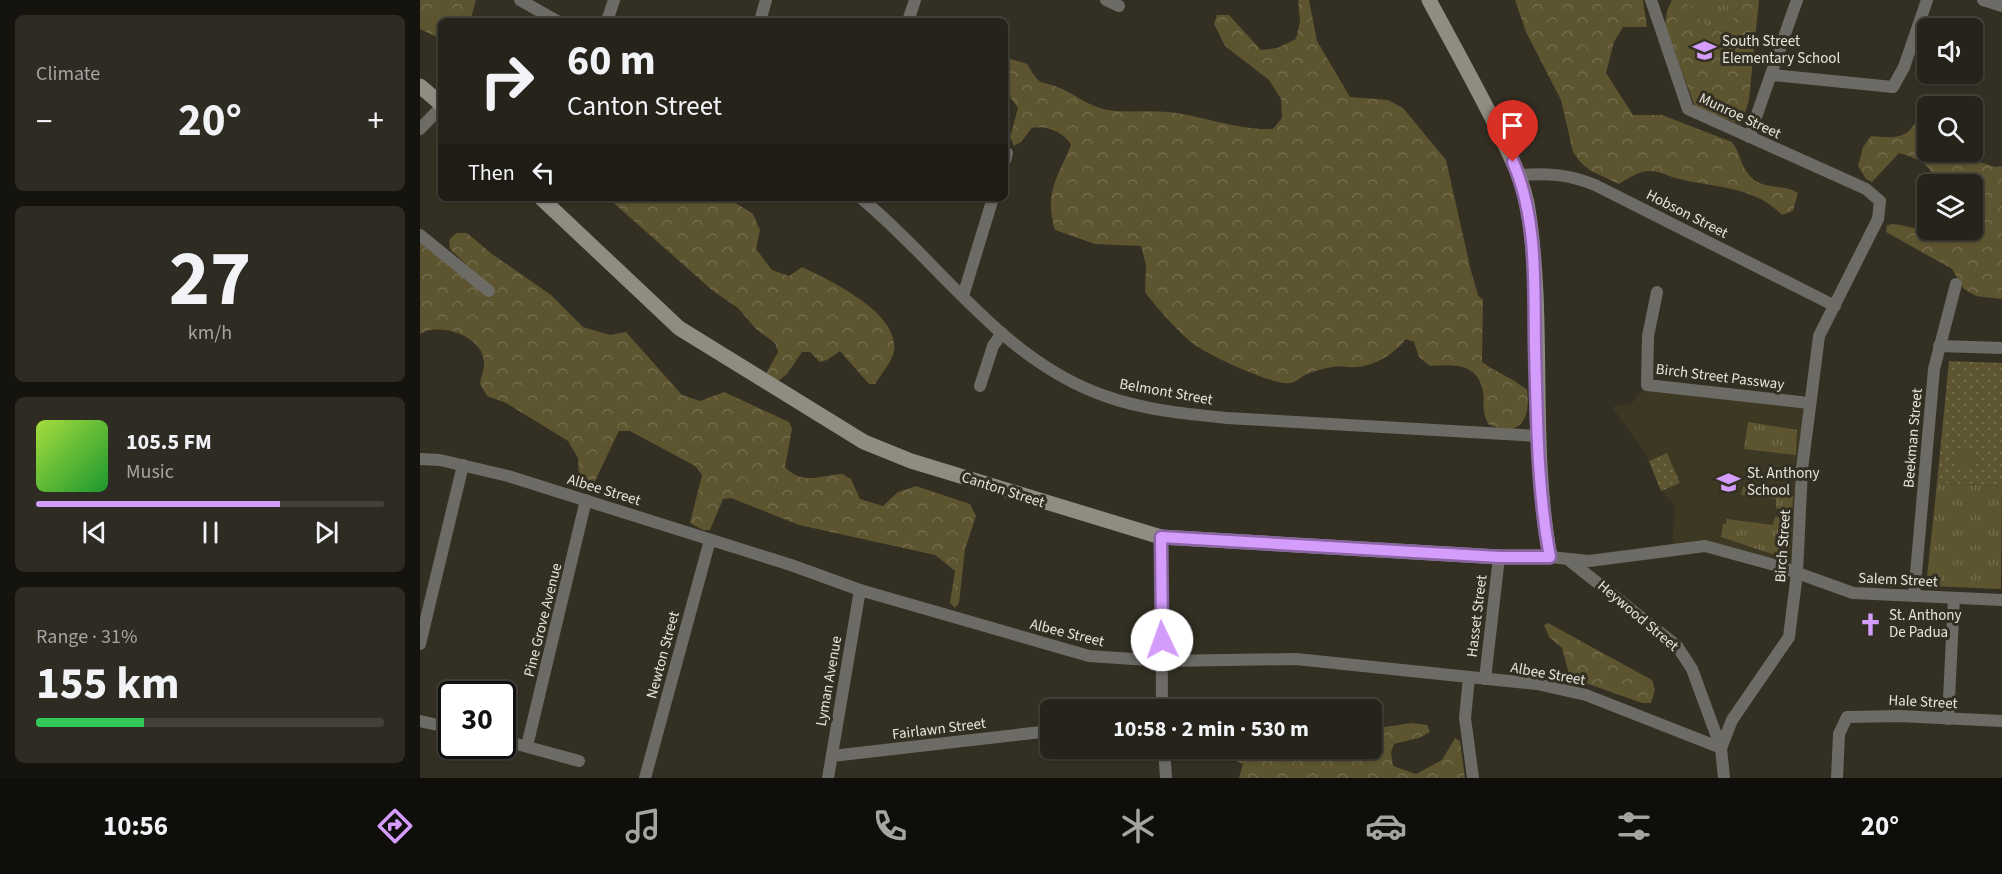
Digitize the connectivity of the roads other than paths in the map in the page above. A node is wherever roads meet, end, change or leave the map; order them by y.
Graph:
1 (520, 0) edge
2 (614, 0) edge
3 (766, 0) edge
4 (915, 0) edge
5 (1106, 0) edge
6 (1429, 0) edge
7 (1651, 0) edge
8 (1797, 0) edge
9 (1927, 0) edge
10 (1983, 0) edge
11 (1119, 6) dead end
12 (2002, 6) edge
13 (552, 18) edge
14 (608, 18) edge
15 (761, 18) edge
16 (909, 18) edge
17 (1772, 75) junction
18 (420, 86) edge
19 (438, 103) edge
20 (438, 109) edge
21 (420, 129) edge
22 (1749, 137) junction
23 (1518, 175) junction
24 (544, 201) edge
25 (864, 201) edge
26 (992, 201) edge
27 (1881, 203) joint
28 (420, 235) edge
29 (1956, 284) dead end
30 (489, 291) dead end
31 (1656, 292) dead end
32 (963, 296) junction
33 (1835, 306) junction
34 (1002, 333) junction
35 (1939, 346) junction
36 (2002, 348) edge
37 (980, 387) dead end
38 (1809, 403) junction
39 (1537, 436) junction
40 (420, 459) edge
41 (463, 465) junction
42 (586, 500) junction
43 (1161, 537) junction
44 (710, 540) junction
45 (1499, 557) junction
46 (1550, 557) junction
47 (1569, 560) junction
48 (1797, 573) junction
49 (860, 590) junction
50 (1914, 596) junction
51 (1954, 598) junction
52 (2002, 600) edge
53 (420, 644) edge
54 (1163, 661) junction
55 (1469, 677) junction
56 (1485, 679) junction
57 (1162, 699) edge
58 (1948, 719) junction
59 (420, 721) edge
60 (2002, 721) edge
61 (438, 725) edge
62 (1040, 732) edge
63 (516, 743) edge
64 (527, 746) junction
65 (1721, 748) junction
66 (832, 756) junction
67 (1165, 759) edge
68 (579, 761) dead end
69 (645, 778) edge
70 (828, 778) edge
71 (1166, 778) edge
72 (1473, 778) edge
73 (1724, 778) edge
74 (1837, 778) edge

1 - 13 street
2 - 14 street
3 - 15 street
4 - 16 street
5 - 11 street
6 - 23 street
7 - 22 street, Munroe Street
8 - 17 street
9 - 17 street
10 - 12 street
17 - 22 street
18 - 19 street
20 - 21 street
22 - 27 street, Munroe Street
23 - 33 street, Hobson Street
23 - 39 street
24 - 43 street, Canton Street
25 - 32 street, Belmont Street
26 - 32 street
27 - 33 street, Birch Street
28 - 30 street
29 - 35 street, Beekman Street
31 - 38 street, Birch Street Passway
32 - 34 street, Belmont Street
33 - 38 street, Birch Street
34 - 37 street
34 - 39 street, Belmont Street
35 - 36 street
35 - 50 street, Beekman Street
38 - 48 street, Birch Street
39 - 46 street
40 - 41 street, Albee Street
41 - 42 street, Albee Street
41 - 53 street
42 - 44 street, Albee Street
42 - 64 street, Pine Grove Avenue
43 - 45 street, Canton Street
43 - 54 street
44 - 49 street, Albee Street
44 - 69 street, Newton Street
45 - 46 street, Canton Street
45 - 56 street, Hasset Street
46 - 47 street, Salem Street
47 - 48 street, Salem Street
47 - 65 street, Heywood Street
48 - 50 street, Salem Street
48 - 65 street, Birch Street
49 - 54 street, Albee Street
49 - 66 street, Lyman Avenue
50 - 51 street, Salem Street
51 - 52 street, Salem Street
51 - 58 street
54 - 55 street, Albee Street
54 - 57 street
55 - 56 street, Albee Street
55 - 72 street
56 - 65 street, Albee Street
58 - 60 street, Hale Street
58 - 74 street, Hale Street
59 - 61 street
62 - 66 street, Fairlawn Street
63 - 64 street
64 - 68 street
65 - 73 street, Birch Street
66 - 70 street, Lyman Avenue
67 - 71 street

